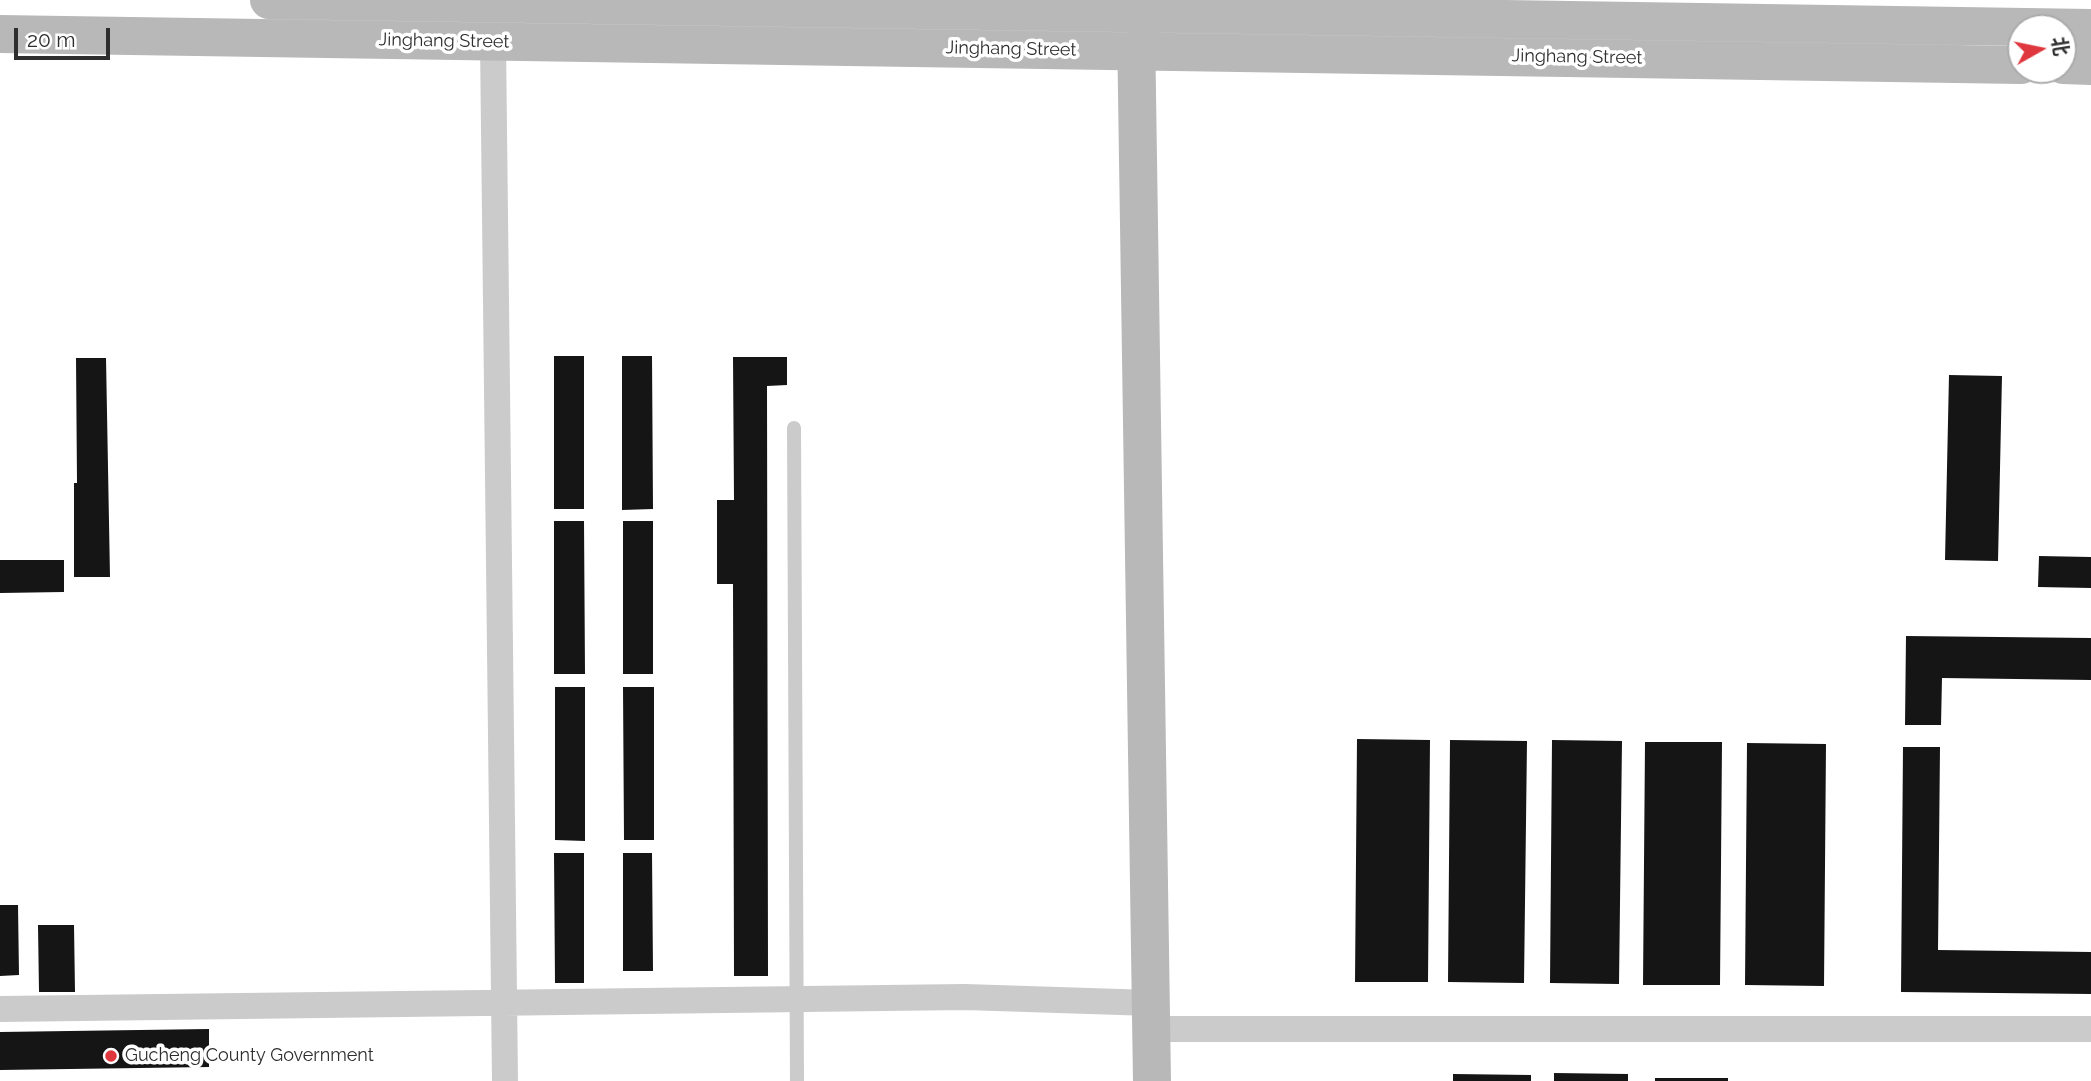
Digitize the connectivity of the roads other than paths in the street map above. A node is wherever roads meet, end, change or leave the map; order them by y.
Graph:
1 (269, 0) edge
2 (1136, 6) edge
3 (2091, 27) edge
4 (0, 34) edge
5 (493, 42) junction
6 (1136, 51) junction
7 (2007, 65) edge
8 (794, 428) dead end
9 (796, 999) junction
10 (505, 1002) junction
11 (0, 1009) edge
12 (1151, 1016) junction
13 (2091, 1029) edge
14 (505, 1081) edge
15 (797, 1081) edge
16 (1152, 1081) edge

1 - 2 main road
2 - 3 main road
2 - 6 main road
4 - 5 main road, Jinghang Street
5 - 6 main road, Jinghang Street
5 - 10 street
6 - 7 main road, Jinghang Street
6 - 12 main road
8 - 9 lane
9 - 10 street
9 - 12 street
9 - 15 lane
10 - 11 street
10 - 14 street
12 - 13 street
12 - 16 main road

